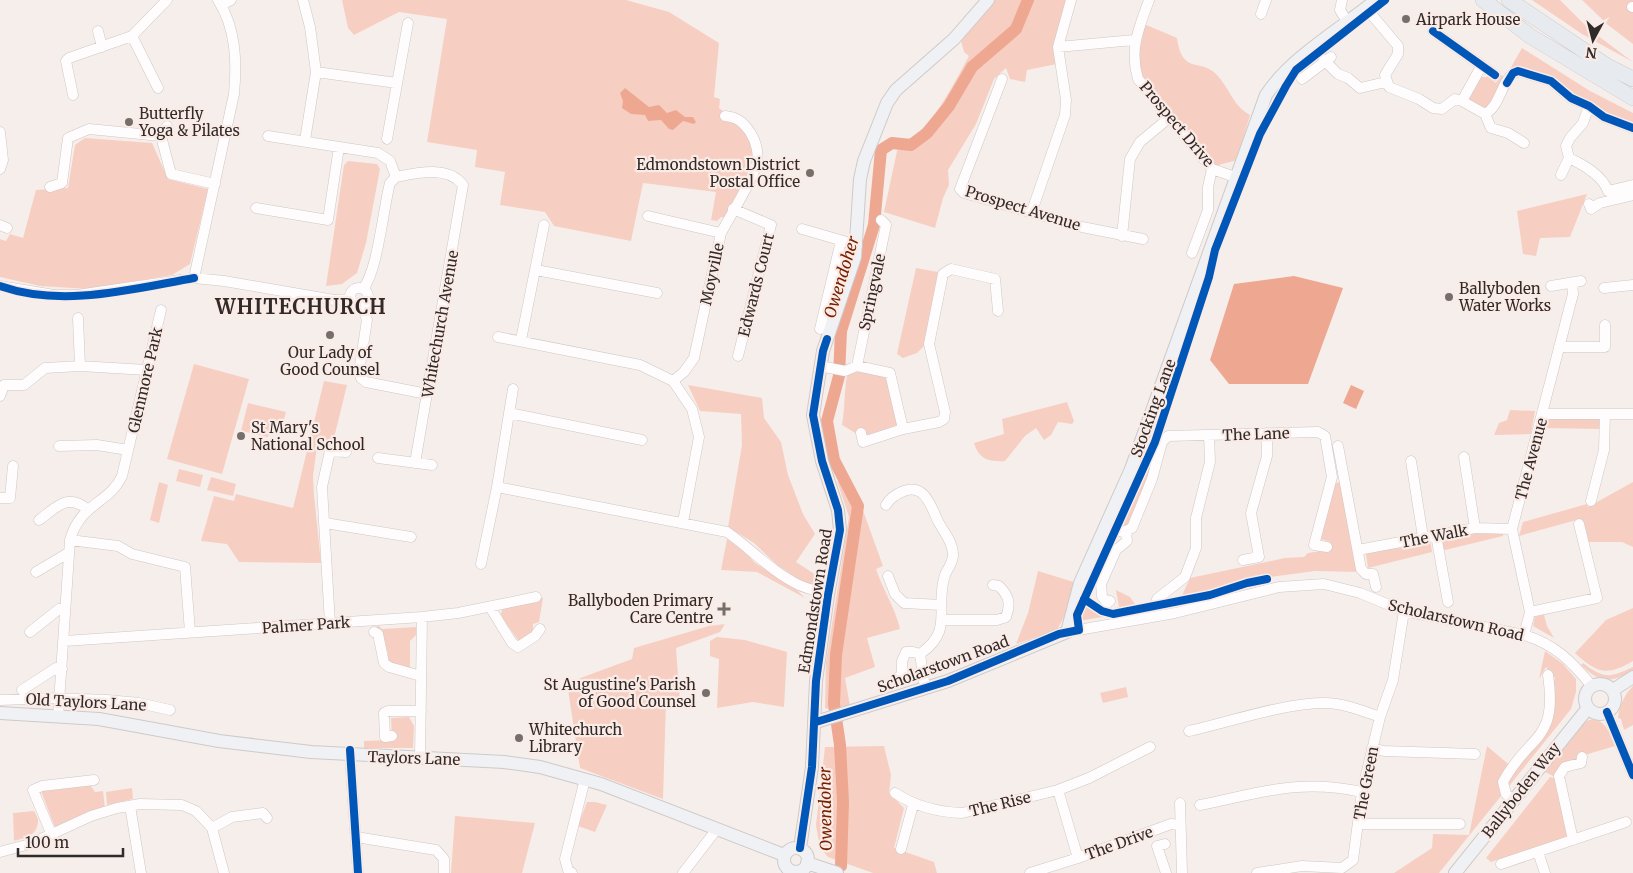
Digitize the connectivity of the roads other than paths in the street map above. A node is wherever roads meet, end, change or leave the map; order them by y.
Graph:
1 (167, 0) edge
2 (231, 0) edge
3 (303, 0) edge
4 (988, 0) edge
5 (1070, 0) edge
6 (1149, 0) edge
7 (1266, 0) edge
8 (1342, 0) edge
9 (1483, 0) edge
10 (1509, 0) edge
11 (219, 2) edge
12 (1371, 4) edge
13 (1261, 14) dead end
14 (408, 23) dead end
15 (1348, 23) junction
16 (99, 31) dead end
17 (1433, 31) dead end
18 (132, 36) junction
19 (1134, 40) junction
20 (102, 47) junction
21 (1058, 47) junction
22 (1482, 65) junction
23 (316, 72) junction
24 (1495, 75) dead end
25 (1002, 79) dead end
26 (1302, 79) dead end
27 (1633, 79) edge
28 (1386, 82) junction
29 (397, 83) junction
30 (158, 88) dead end
31 (73, 95) dead end
32 (1633, 98) edge
33 (1462, 101) junction
34 (1590, 106) junction
35 (1485, 114) junction
36 (725, 116) dead end
37 (1169, 118) junction
38 (167, 126) dead end
39 (1633, 128) edge
40 (0, 132) edge
41 (161, 136) junction
42 (268, 136) dead end
43 (387, 139) dead end
44 (305, 140) junction
45 (1524, 143) dead end
46 (338, 147) junction
47 (1568, 158) junction
48 (0, 169) edge
49 (1212, 169) junction
50 (1561, 174) dead end
51 (396, 176) junction
52 (1235, 177) junction
53 (215, 184) junction
54 (1633, 185) edge
55 (50, 187) dead end
56 (1633, 195) edge
57 (1589, 204) dead end
58 (256, 208) dead end
59 (733, 209) junction
60 (1032, 211) junction
61 (648, 216) dead end
62 (881, 220) dead end
63 (544, 225) dead end
64 (802, 229) dead end
65 (722, 233) junction
66 (1122, 236) junction
67 (1143, 239) dead end
68 (840, 245) dead end
69 (857, 245) junction
70 (1192, 253) dead end
71 (836, 262) junction
72 (852, 268) junction
73 (536, 270) junction
74 (194, 278) junction
75 (1633, 285) edge
76 (0, 286) edge
77 (1551, 286) dead end
78 (1604, 288) dead end
79 (363, 289) junction
80 (656, 293) dead end
81 (351, 299) junction
82 (362, 305) junction
83 (161, 310) dead end
84 (998, 311) dead end
85 (78, 318) dead end
86 (1604, 325) dead end
87 (820, 328) dead end
88 (498, 337) dead end
89 (521, 340) junction
90 (1559, 347) junction
91 (738, 356) dead end
92 (80, 366) junction
93 (820, 366) junction
94 (857, 366) junction
95 (146, 370) junction
96 (674, 381) junction
97 (513, 389) dead end
98 (427, 394) junction
99 (0, 396) edge
100 (509, 413) junction
101 (1543, 414) junction
102 (1605, 414) junction
103 (1633, 414) edge
104 (903, 429) junction
105 (861, 433) dead end
106 (1268, 433) junction
107 (1209, 435) junction
108 (642, 440) dead end
109 (59, 446) dead end
110 (1338, 446) dead end
111 (128, 450) junction
112 (346, 452) dead end
113 (1464, 457) dead end
114 (378, 458) dead end
115 (1411, 462) dead end
116 (415, 463) junction
117 (432, 465) dead end
118 (13, 466) dead end
119 (1343, 469) junction
120 (1332, 470) junction
121 (497, 487) junction
122 (0, 498) edge
123 (1591, 501) dead end
124 (886, 505) dead end
125 (87, 509) junction
126 (39, 520) dead end
127 (682, 522) junction
128 (325, 523) junction
129 (1579, 524) dead end
130 (1106, 526) junction
131 (1475, 528) junction
132 (1512, 529) junction
133 (1126, 532) junction
134 (1436, 535) junction
135 (411, 537) dead end
136 (1423, 537) junction
137 (70, 540) junction
138 (1327, 547) dead end
139 (1358, 550) junction
140 (68, 553) junction
141 (1243, 560) dead end
142 (481, 564) dead end
143 (36, 572) dead end
144 (888, 576) dead end
145 (993, 585) dead end
146 (1376, 587) dead end
147 (828, 595) junction
148 (536, 597) dead end
149 (1157, 599) dead end
150 (1110, 601) dead end
151 (1448, 602) dead end
152 (941, 605) junction
153 (490, 607) junction
154 (65, 608) junction
155 (1404, 611) junction
156 (1530, 612) junction
157 (422, 617) junction
158 (942, 620) junction
159 (330, 624) junction
160 (540, 629) dead end
161 (30, 632) dead end
162 (190, 632) junction
163 (374, 632) dead end
164 (1068, 632) junction
165 (1524, 635) junction
166 (64, 641) junction
167 (920, 654) junction
168 (62, 669) junction
169 (1548, 675) dead end
170 (422, 676) junction
171 (1633, 677) edge
172 (895, 681) dead end
173 (1592, 686) junction
174 (925, 688) junction
175 (22, 690) dead end
176 (1613, 690) junction
177 (60, 698) junction
178 (0, 700) edge
179 (1588, 708) junction
180 (170, 710) dead end
181 (421, 711) junction
182 (1607, 712) junction
183 (0, 713) edge
184 (28, 714) junction
185 (58, 717) junction
186 (1380, 717) junction
187 (0, 719) edge
188 (816, 722) junction
189 (1189, 731) dead end
190 (392, 736) dead end
191 (1150, 747) dead end
192 (1372, 748) junction
193 (1475, 754) dead end
194 (350, 755) junction
195 (1582, 757) dead end
196 (420, 758) junction
197 (1633, 775) edge
198 (585, 779) junction
199 (94, 780) dead end
200 (1058, 790) junction
201 (1362, 792) junction
202 (895, 793) dead end
203 (1513, 800) junction
204 (1180, 803) dead end
205 (913, 805) junction
206 (1200, 805) dead end
207 (130, 806) junction
208 (267, 818) dead end
209 (1626, 822) dead end
210 (1358, 824) junction
211 (1460, 824) dead end
212 (1180, 825) junction
213 (212, 828) junction
214 (717, 829) junction
215 (51, 833) junction
216 (356, 837) junction
217 (1574, 840) junction
218 (1165, 844) dead end
219 (800, 848) junction
220 (900, 849) dead end
221 (0, 852) edge
222 (1538, 852) junction
223 (784, 855) junction
224 (1078, 858) junction
225 (807, 863) junction
226 (1501, 864) dead end
227 (791, 872) edge
228 (834, 872) edge
229 (141, 873) edge
230 (224, 873) edge
231 (358, 873) edge
232 (444, 873) edge
233 (572, 873) edge
234 (683, 873) edge
235 (1030, 873) edge
236 (1166, 873) edge
237 (1182, 873) edge
238 (1257, 873) edge
239 (1455, 873) edge
240 (1545, 873) edge

1 - 18 street
2 - 11 street
3 - 23 street
4 - 69 main road, Edmondstown Road
5 - 21 street
6 - 19 street, Prospect Drive
7 - 13 street
8 - 15 street
9 - 32 highway
10 - 27 highway
11 - 53 street
12 - 15 main road, Stocking Lane
12 - 28 street
14 - 29 street
15 - 52 main road, Stocking Lane
16 - 20 street
17 - 22 street
18 - 20 street
18 - 30 street
19 - 21 street
19 - 37 street, Prospect Drive
20 - 31 street
21 - 60 street
22 - 24 street
22 - 33 street
23 - 29 street
23 - 44 street
25 - 60 street, Prospect Avenue
26 - 28 street
28 - 33 street
29 - 43 street
33 - 35 street
34 - 35 street
34 - 39 street
34 - 47 street
35 - 45 street
36 - 59 street
37 - 49 street, Prospect Drive
37 - 66 street
38 - 41 street
40 - 48 street
41 - 53 street
41 - 55 street
42 - 44 street
44 - 46 street
46 - 51 street
46 - 58 street
47 - 50 street
47 - 54 street
49 - 52 street, Prospect Drive
49 - 70 street
51 - 79 street
51 - 98 street, Whitechurch Avenue
52 - 130 main road, Stocking Lane
53 - 74 street
56 - 57 street
59 - 65 street
59 - 91 street, Edwards Court
60 - 66 street, Prospect Avenue
61 - 65 street, Moyville
62 - 94 street, Springvale
63 - 73 street
64 - 69 street
65 - 96 street, Moyville
66 - 67 street, Prospect Avenue
68 - 71 street
69 - 72 main road, Edmondstown Road
71 - 72 street
71 - 87 street
72 - 93 main road, Edmondstown Road
73 - 80 street
73 - 89 street
74 - 76 street
74 - 81 street
75 - 78 street
77 - 90 street, The Avenue
79 - 81 street
79 - 82 street
81 - 82 street
82 - 98 street
83 - 95 street, Glenmore Park
84 - 104 street
85 - 92 street
86 - 90 street
88 - 89 street
89 - 96 street
90 - 101 street, The Avenue
92 - 95 street
92 - 99 street
93 - 94 street
93 - 147 main road, Edmondstown Road
94 - 104 street
95 - 111 street, Glenmore Park
96 - 127 street
97 - 100 street
98 - 116 street, Whitechurch Avenue
100 - 108 street
100 - 121 street
101 - 102 street
101 - 132 street, The Avenue
102 - 103 street
102 - 123 street
104 - 105 street
106 - 107 street, The Lane
106 - 120 street, The Lane
106 - 141 street
107 - 133 street, The Lane
107 - 149 street
109 - 111 street, Glenmore Park
110 - 119 street
111 - 125 street, Glenmore Park
112 - 128 street
113 - 131 street
114 - 116 street
115 - 136 street
116 - 117 street
118 - 122 street
119 - 120 street
119 - 139 street
120 - 138 street, The Lane
121 - 127 street
121 - 142 street
124 - 152 street
125 - 126 street
125 - 137 street, Glenmore Park
127 - 147 street
128 - 135 street
128 - 159 street
129 - 156 street
130 - 133 street
130 - 164 main road, Stocking Lane
131 - 132 street, The Walk
131 - 134 street, The Walk
132 - 156 street, The Avenue
133 - 150 street, The Lane
134 - 136 street, The Walk
134 - 151 street
136 - 139 street, The Walk
137 - 140 street, Glenmore Park
137 - 162 street
139 - 146 street
140 - 143 street
140 - 154 street, Glenmore Park
144 - 152 street
145 - 158 street
147 - 188 main road, Edmondstown Road
148 - 153 street, Palmer Park
152 - 158 street
153 - 157 street, Palmer Park
153 - 160 street
154 - 161 street
154 - 166 street, Glenmore Park
155 - 164 street, Scholarstown Road
155 - 165 street, Scholarstown Road
155 - 186 street, The Green
156 - 165 street, The Avenue
157 - 159 street, Palmer Park
157 - 170 street
158 - 167 street
159 - 162 street, Palmer Park
162 - 166 street, Palmer Park
163 - 170 street
164 - 174 main road, Scholarstown Road
165 - 173 street, Scholarstown Road
166 - 168 street, Glenmore Park
167 - 172 street
167 - 174 street
168 - 175 street
168 - 177 street, Glenmore Park
169 - 203 street
170 - 181 street
171 - 176 main road
173 - 176 main road
173 - 179 main road
174 - 188 main road, Scholarstown Road
176 - 182 main road
177 - 178 street, Old Taylors Lane
177 - 180 street, Old Taylors Lane
177 - 185 street, Glenmore Park
179 - 182 main road
179 - 203 main road, Ballyboden Way
181 - 190 street
181 - 196 street
182 - 197 street
183 - 184 main road, Taylors Lane
184 - 185 main road, Taylors Lane
184 - 187 street
185 - 194 main road, Taylors Lane
186 - 189 street
186 - 192 street, The Green
188 - 219 main road, Edmondstown Road
191 - 200 street, The Rise
192 - 193 street
192 - 201 street, The Green
194 - 196 main road, Taylors Lane
194 - 216 street
195 - 217 street
196 - 198 main road, Taylors Lane
198 - 214 main road, Taylors Lane
198 - 233 street
199 - 215 street
200 - 205 street, The Rise
200 - 224 street
201 - 206 street
201 - 210 street, The Green
202 - 205 street, The Rise
203 - 239 main road, Ballyboden Way
204 - 212 street
205 - 220 street
207 - 213 street
207 - 215 street
207 - 229 street
208 - 213 street
209 - 217 street
210 - 211 street
210 - 238 street, The Green
212 - 224 street, The Drive
212 - 237 street
213 - 230 street
214 - 223 main road, Taylors Lane
214 - 234 street
215 - 221 street
216 - 231 street
216 - 232 street
217 - 222 street
218 - 236 street
219 - 223 main road
219 - 225 main road
222 - 226 street
222 - 240 street
223 - 227 main road
224 - 235 street, The Drive
225 - 227 main road
225 - 228 main road

